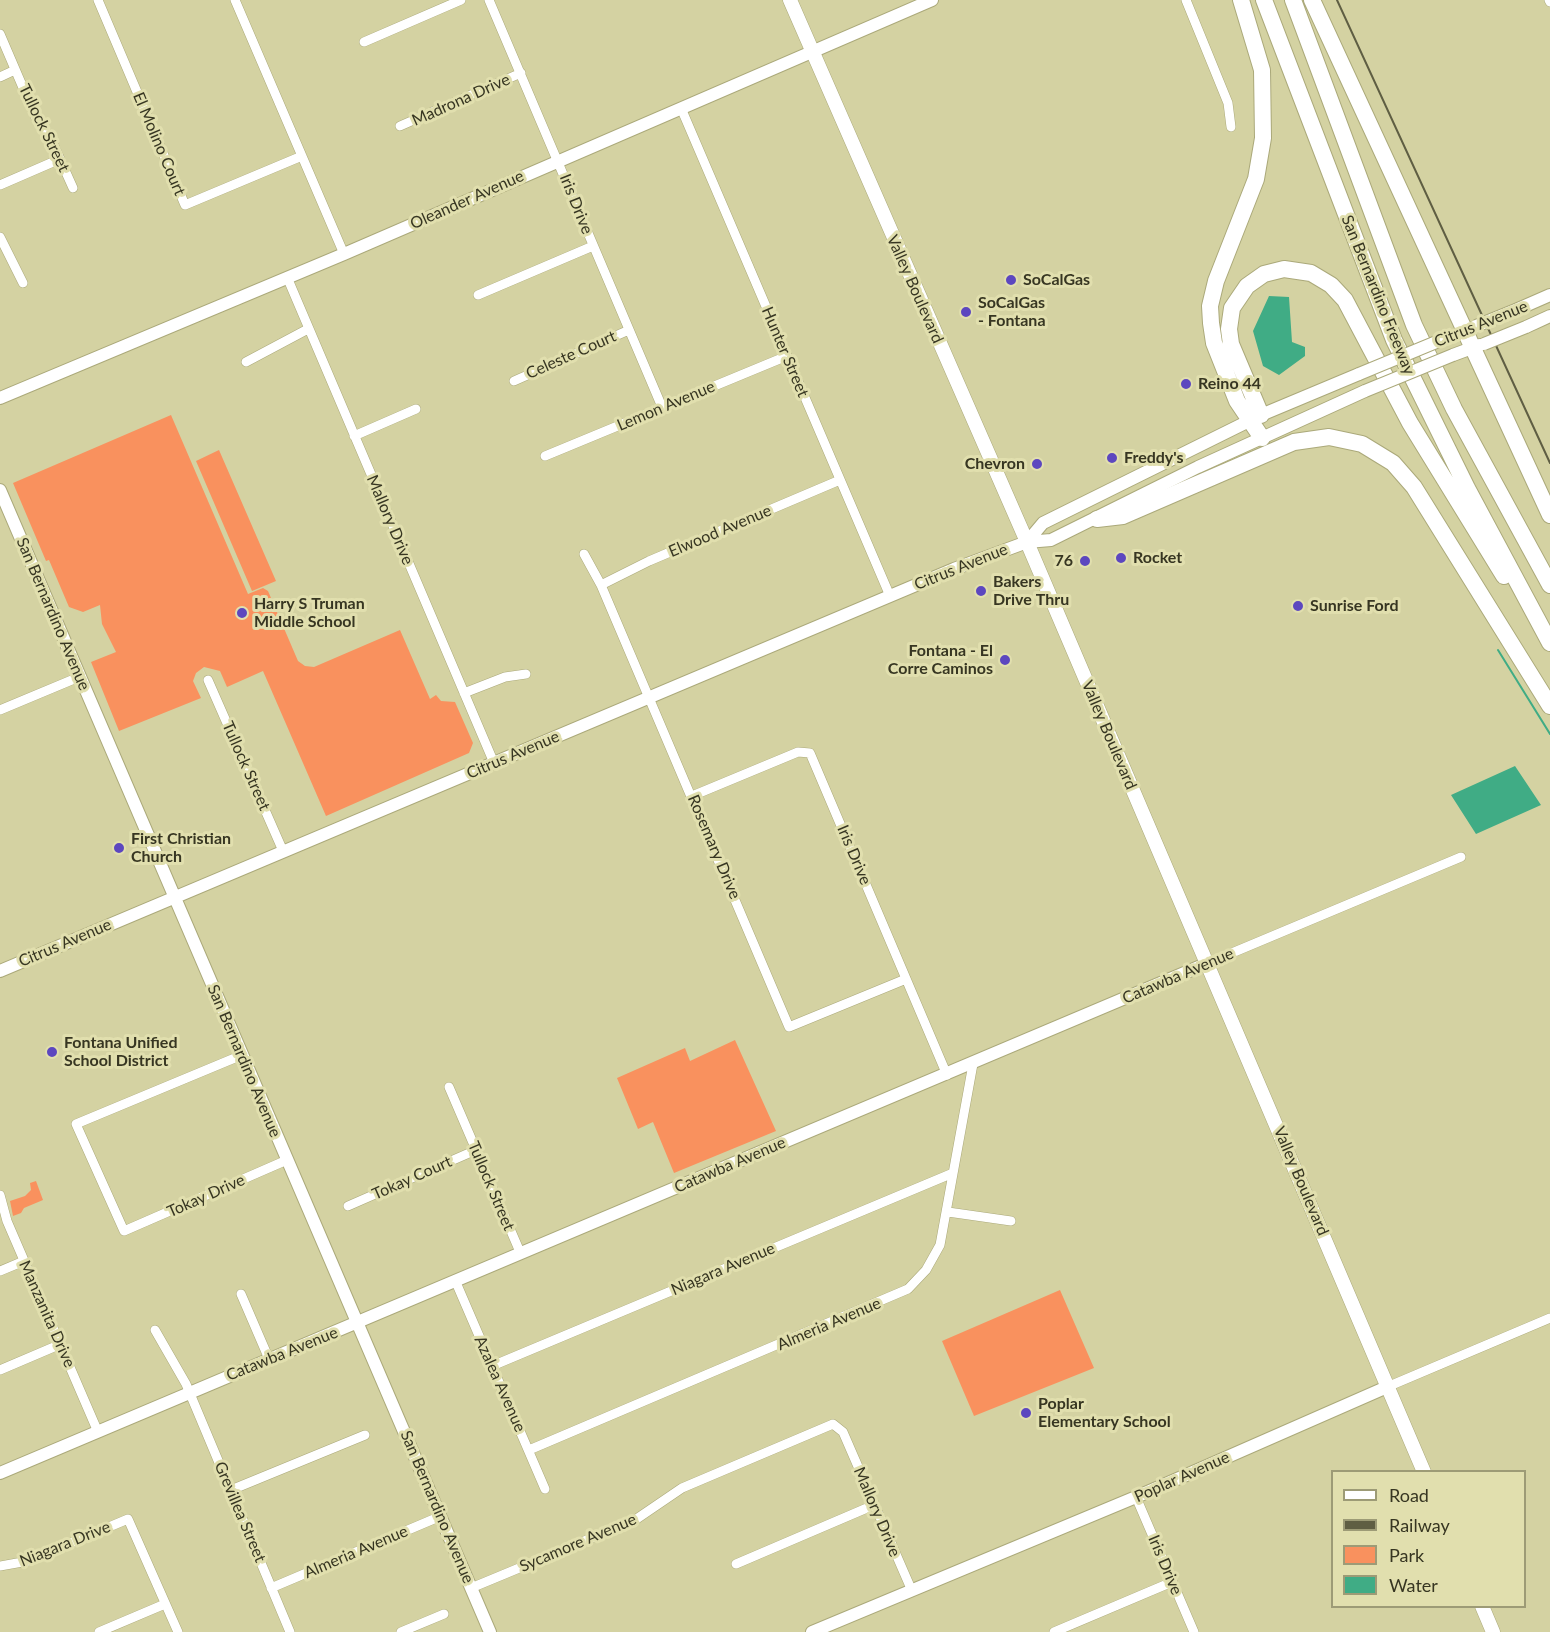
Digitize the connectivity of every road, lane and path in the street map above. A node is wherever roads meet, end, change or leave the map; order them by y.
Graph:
1 (98, 0) edge
2 (235, 0) edge
3 (460, 0) edge
4 (489, 0) edge
5 (790, 0) edge
6 (932, 0) edge
7 (1186, 0) edge
8 (1241, 0) edge
9 (1264, 0) edge
10 (1293, 0) edge
11 (1311, 0) edge
12 (0, 34) edge
13 (364, 42) dead end
14 (812, 53) junction
15 (15, 70) junction
16 (521, 73) junction
17 (0, 77) edge
18 (681, 108) junction
19 (400, 126) dead end
20 (1231, 127) dead end
21 (302, 156) junction
22 (60, 159) junction
23 (558, 160) junction
24 (0, 185) edge
25 (73, 188) dead end
26 (0, 237) edge
27 (593, 246) junction
28 (344, 254) junction
29 (287, 277) junction
30 (23, 283) dead end
31 (478, 295) dead end
32 (1550, 295) edge
33 (1550, 316) edge
34 (1470, 328) junction
35 (308, 329) junction
36 (629, 330) junction
37 (1478, 346) junction
38 (787, 356) junction
39 (246, 362) dead end
40 (514, 381) dead end
41 (0, 398) edge
42 (662, 407) junction
43 (416, 409) dead end
44 (1255, 418) junction
45 (354, 436) junction
46 (1263, 438) junction
47 (545, 456) dead end
48 (840, 480) junction
49 (0, 489) edge
50 (1550, 515) edge
51 (1097, 519) junction
52 (1027, 542) junction
53 (584, 554) dead end
54 (601, 585) junction
55 (1550, 585) edge
56 (890, 596) junction
57 (1550, 644) edge
58 (526, 674) dead end
59 (79, 677) junction
60 (208, 680) dead end
61 (464, 693) junction
62 (650, 698) junction
63 (1550, 706) edge
64 (0, 710) edge
65 (494, 764) junction
66 (692, 796) junction
67 (283, 851) junction
68 (1461, 857) dead end
69 (174, 897) junction
70 (1208, 963) junction
71 (0, 971) edge
72 (906, 979) junction
73 (242, 1055) junction
74 (973, 1064) junction
75 (947, 1075) junction
76 (449, 1087) dead end
77 (476, 1150) junction
78 (287, 1160) junction
79 (953, 1173) junction
80 (0, 1195) edge
81 (348, 1206) dead end
82 (948, 1212) junction
83 (1011, 1221) dead end
84 (520, 1252) junction
85 (24, 1261) junction
86 (0, 1271) edge
87 (455, 1280) junction
88 (241, 1294) dead end
89 (1550, 1318) edge
90 (358, 1323) junction
91 (155, 1330) dead end
92 (61, 1344) junction
93 (269, 1359) junction
94 (492, 1366) junction
95 (0, 1370) edge
96 (1387, 1387) junction
97 (190, 1393) junction
98 (98, 1432) junction
99 (843, 1432) joint
100 (365, 1434) dead end
101 (529, 1450) junction
102 (1423, 1470) edge
103 (0, 1473) edge
104 (545, 1489) dead end
105 (231, 1490) junction
106 (1136, 1497) junction
107 (874, 1505) junction
108 (441, 1516) junction
109 (0, 1561) edge
110 (736, 1564) dead end
111 (0, 1566) edge
112 (1172, 1582) junction
113 (271, 1588) junction
114 (471, 1588) junction
115 (912, 1591) junction
116 (165, 1604) junction
117 (1483, 1608) edge
118 (444, 1614) dead end
119 (99, 1632) edge
120 (178, 1632) edge
121 (290, 1632) edge
122 (401, 1632) edge
123 (490, 1632) edge
124 (812, 1632) edge
125 (1054, 1632) edge
126 (1194, 1632) edge
127 (1493, 1632) edge

1 - 21 street, El Molino Court
2 - 21 street
3 - 13 street
4 - 16 street, Iris Drive
5 - 14 main road, Valley Boulevard
6 - 14 main road, Oleander Avenue
7 - 20 street
8 - 44 highway
9 - 57 highway, San Bernardino Freeway
10 - 55 highway, San Bernardino Freeway
11 - 34 highway
12 - 15 street, Tullock Street
14 - 18 main road, Oleander Avenue
14 - 52 main road, Valley Boulevard
15 - 17 street
15 - 22 street, Tullock Street
16 - 19 street, Madrona Drive
16 - 23 street, Iris Drive
18 - 23 main road, Oleander Avenue
18 - 38 street, Hunter Street
21 - 28 street
22 - 24 street
22 - 25 street, Tullock Street
23 - 27 street, Iris Drive
23 - 28 main road, Oleander Avenue
26 - 30 street
27 - 31 street
27 - 36 street, Iris Drive
28 - 29 main road, Oleander Avenue
29 - 35 street, Mallory Drive
29 - 41 main road, Oleander Avenue
32 - 34 main road, Citrus Avenue, bridge
33 - 37 main road, Citrus Avenue, bridge
34 - 37 highway
34 - 44 main road, Citrus Avenue, bridge
35 - 39 street
35 - 45 street, Mallory Drive
36 - 40 street, Celeste Court
36 - 42 street, Iris Drive
37 - 46 main road, Citrus Avenue, bridge
37 - 50 highway
38 - 42 street, Lemon Avenue
38 - 48 street, Hunter Street
42 - 47 street, Lemon Avenue
43 - 45 street
44 - 46 highway
44 - 52 main road, Citrus Avenue
44 - 57 highway
45 - 61 street, Mallory Drive
46 - 51 main road, Citrus Avenue
48 - 54 street, Elwood Avenue
48 - 56 street, Hunter Street
49 - 59 main road, San Bernardino Avenue
51 - 52 main road, Citrus Avenue
51 - 63 highway
52 - 56 main road, Citrus Avenue
52 - 70 main road, Valley Boulevard
53 - 54 street, Rosemary Drive
54 - 62 street, Rosemary Drive
56 - 62 main road, Citrus Avenue
58 - 61 street
59 - 64 street
59 - 69 main road, San Bernardino Avenue
60 - 67 street, Tullock Street
61 - 65 street, Mallory Drive
62 - 65 main road, Citrus Avenue
62 - 66 street, Rosemary Drive
65 - 67 main road, Citrus Avenue
66 - 72 street, Iris Drive
66 - 72 street, Rosemary Drive
67 - 69 main road, Citrus Avenue
68 - 70 street, Catawba Avenue
69 - 71 main road, Citrus Avenue
69 - 73 main road, San Bernardino Avenue
70 - 74 main road, Catawba Avenue
70 - 96 main road, Valley Boulevard
72 - 75 street, Iris Drive
73 - 78 main road, San Bernardino Avenue
73 - 78 street, Tokay Drive
74 - 75 main road, Catawba Avenue
74 - 79 street, Almeria Avenue
75 - 84 main road, Catawba Avenue
76 - 77 street, Tullock Street
77 - 81 street, Tokay Court
77 - 84 street, Tullock Street
78 - 90 main road, San Bernardino Avenue
79 - 82 street, Almeria Avenue
79 - 94 street, Niagara Avenue
80 - 85 street, Manzanita Drive
82 - 83 street
82 - 101 street, Almeria Avenue
84 - 87 main road, Catawba Avenue
85 - 86 street
85 - 92 street, Manzanita Drive
87 - 90 main road, Catawba Avenue
87 - 94 street, Azalea Avenue
88 - 93 street
89 - 96 street, Poplar Avenue
90 - 93 main road, Catawba Avenue
90 - 108 main road, San Bernardino Avenue
91 - 97 street, Grevillea Street
92 - 95 street
92 - 98 street, Manzanita Drive
93 - 97 main road, Catawba Avenue
94 - 101 street, Azalea Avenue
96 - 102 main road, Valley Boulevard
96 - 106 main road, Poplar Avenue
97 - 98 main road, Catawba Avenue
97 - 105 street, Grevillea Street
98 - 103 main road, Catawba Avenue
99 - 107 street, Mallory Drive
99 - 114 street, Sycamore Avenue
100 - 105 street
101 - 104 street, Azalea Avenue
105 - 113 street, Grevillea Street
106 - 112 street, Iris Drive
106 - 115 main road, Poplar Avenue
107 - 110 street
107 - 115 street, Mallory Drive
108 - 113 street, Almeria Avenue
108 - 114 main road, San Bernardino Avenue
109 - 111 street
111 - 116 street, Niagara Drive
112 - 125 street
112 - 126 street, Iris Drive
113 - 121 street, Grevillea Street
114 - 123 main road, San Bernardino Avenue
115 - 124 main road, Poplar Avenue
116 - 119 street
116 - 120 street
117 - 127 main road
118 - 122 street

